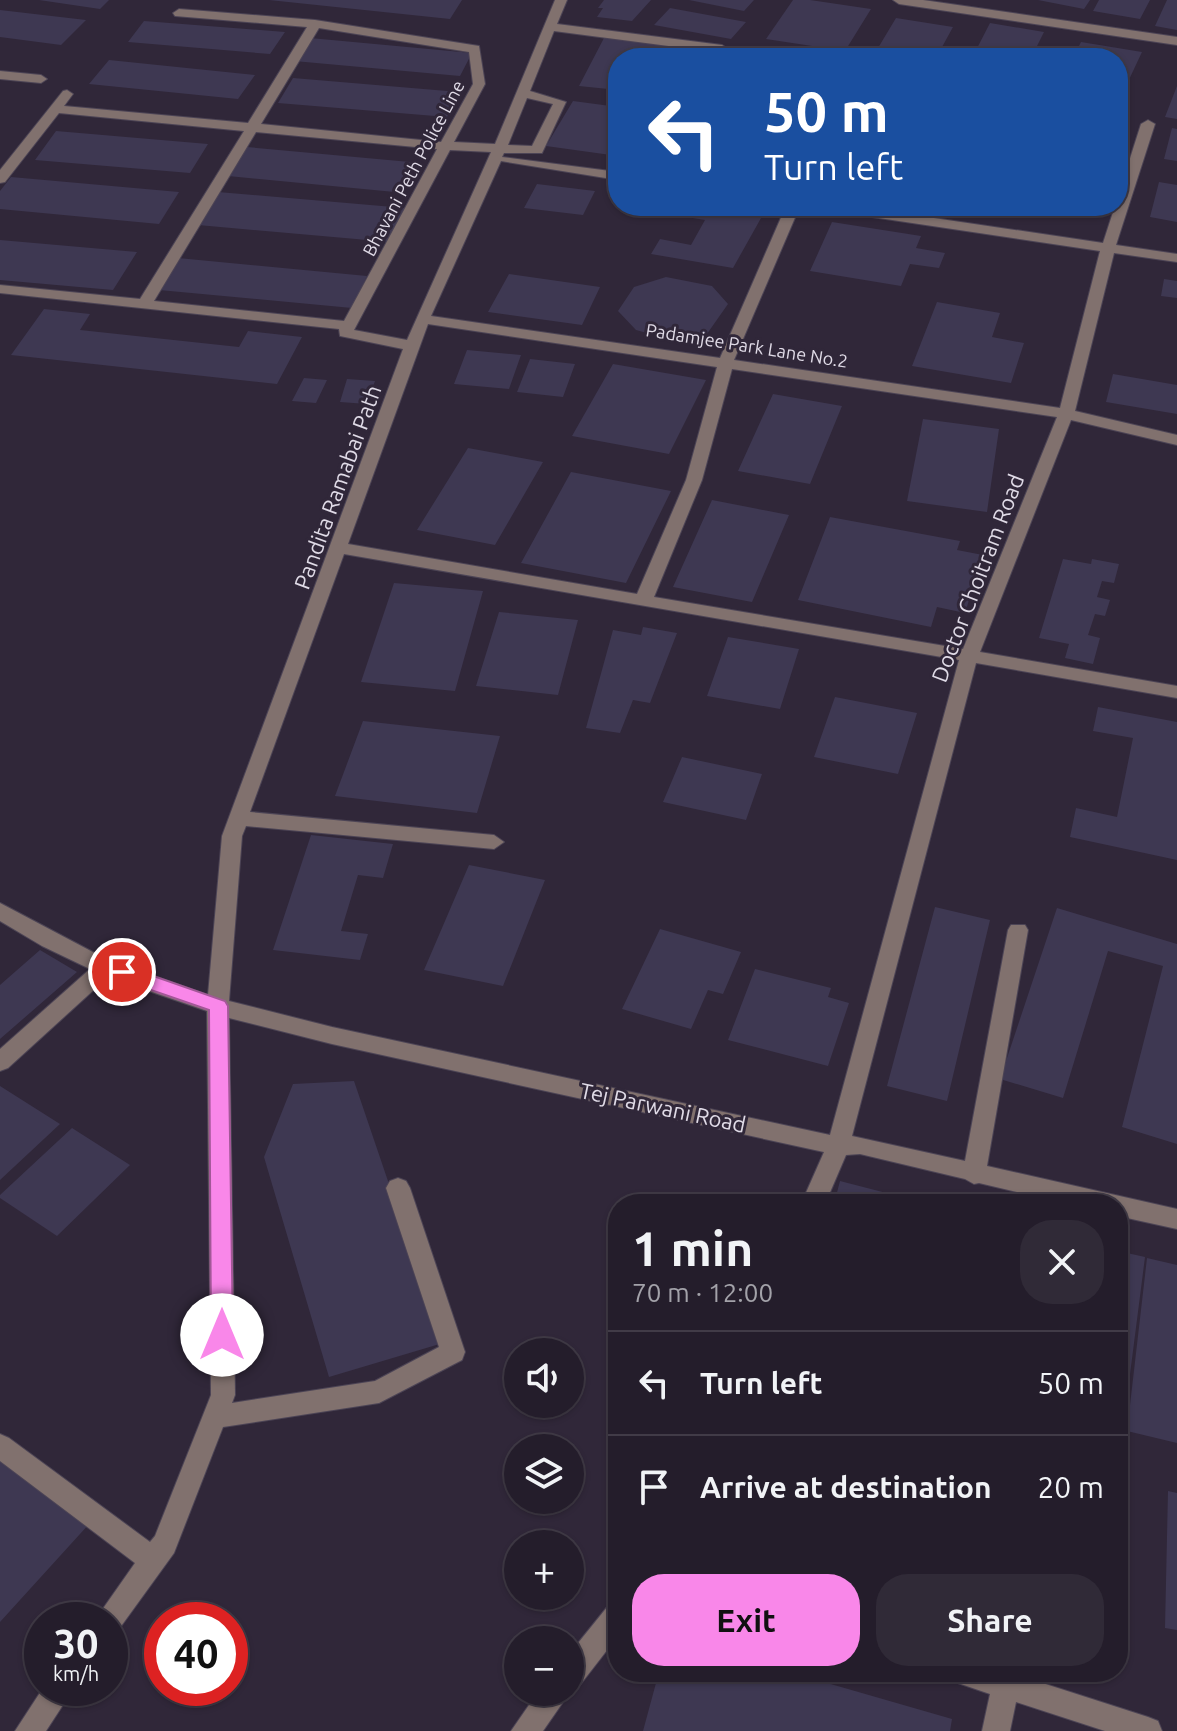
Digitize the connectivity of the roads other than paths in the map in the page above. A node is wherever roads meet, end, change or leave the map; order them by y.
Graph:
1 (561, 0) edge
2 (899, 0) edge
3 (179, 13) dead end
4 (315, 24) junction
5 (549, 27) junction
6 (1177, 41) edge
7 (714, 48) edge
8 (0, 75) edge
9 (41, 79) dead end
10 (522, 93) junction
11 (67, 94) dead end
12 (57, 109) junction
13 (1148, 124) dead end
14 (252, 127) junction
15 (447, 146) junction
16 (497, 154) junction
17 (608, 174) edge
18 (0, 179) edge
19 (1128, 186) edge
20 (789, 216) edge
21 (892, 216) edge
22 (1118, 216) edge
23 (1108, 248) junction
24 (1177, 258) edge
25 (0, 289) edge
26 (145, 304) junction
27 (422, 319) junction
28 (349, 326) junction
29 (412, 346) junction
30 (726, 362) junction
31 (1066, 414) junction
32 (1177, 440) edge
33 (338, 548) junction
34 (643, 601) junction
35 (969, 657) junction
36 (1177, 692) edge
37 (238, 818) junction
38 (494, 842) dead end
39 (0, 911) edge
40 (1018, 930) dead end
41 (107, 966) junction
42 (218, 1006) junction
43 (0, 1062) edge
44 (838, 1146) junction
45 (974, 1175) junction
46 (398, 1188) dead end
47 (817, 1194) edge
48 (1061, 1194) edge
49 (1128, 1208) edge
50 (1177, 1219) edge
51 (214, 1417) junction
52 (0, 1446) edge
53 (153, 1560) junction
54 (122, 1602) edge
55 (608, 1628) edge
56 (584, 1658) edge
57 (994, 1682) edge
58 (1005, 1686) junction
59 (47, 1706) edge
60 (545, 1706) edge
61 (29, 1731) edge
62 (525, 1731) edge
63 (996, 1731) edge
64 (1148, 1731) edge

1 - 5 street, Pandita Ramabai Path
2 - 6 street
3 - 4 street, Bhavani Peth Police Line
4 - 14 street
4 - 15 street, Bhavani Peth Police Line
5 - 7 street
5 - 10 street, Pandita Ramabai Path
8 - 9 street
10 - 16 street, Pandita Ramabai Path
10 - 16 street
11 - 12 street
12 - 14 street
12 - 18 street
13 - 19 street, Doctor Choitram Road
14 - 15 street
14 - 26 street
15 - 16 street
15 - 28 street, Bhavani Peth Police Line
16 - 17 street
16 - 27 street, Pandita Ramabai Path
20 - 30 street
21 - 23 street
22 - 23 street, Doctor Choitram Road
23 - 24 street
23 - 31 street, Doctor Choitram Road
25 - 26 street
26 - 28 street
27 - 29 street, Pandita Ramabai Path
27 - 30 street, Padamjee Park Lane No.2
28 - 29 street
29 - 33 street, Pandita Ramabai Path
30 - 31 street, Padamjee Park Lane No.2
30 - 34 street
31 - 32 street, Padamjee Park Lane No.2
31 - 35 street, Doctor Choitram Road
33 - 34 street
33 - 37 street, Pandita Ramabai Path
34 - 35 street
35 - 36 street
35 - 44 street, Doctor Choitram Road
37 - 38 street
37 - 42 street, Pandita Ramabai Path
39 - 41 street, Tej Parwani Road
40 - 45 street
41 - 42 street, Tej Parwani Road
41 - 43 street
42 - 44 street, Tej Parwani Road
42 - 51 street, Pandita Ramabai Path
44 - 45 street, Tej Parwani Road
44 - 47 street, Doctor Choitram Road
45 - 48 street, Tej Parwani Road
46 - 51 street
49 - 50 street
51 - 53 street, Pandita Ramabai Path
52 - 53 street
53 - 54 street, Pandita Ramabai Path
55 - 56 street
57 - 58 street
58 - 63 street
58 - 64 street
59 - 61 street
60 - 62 street

